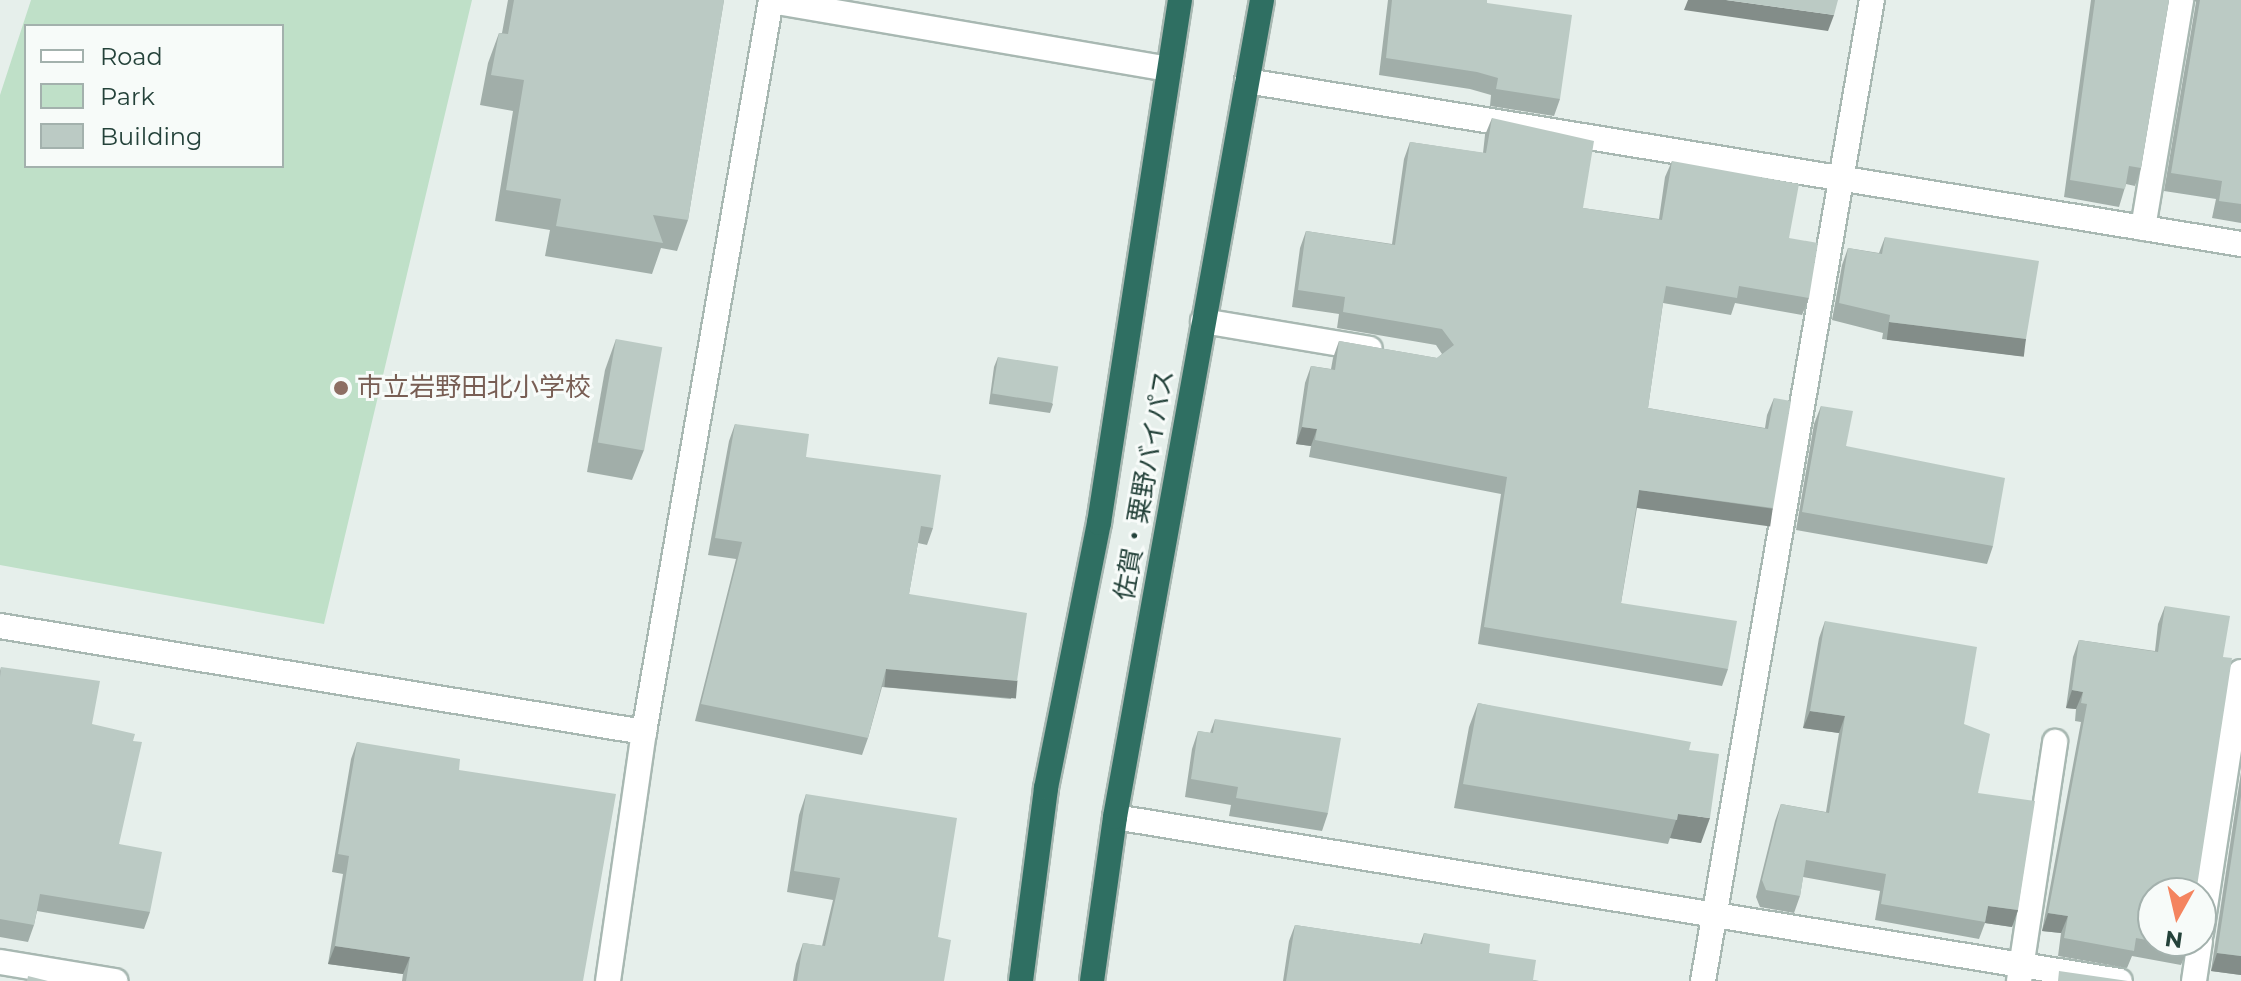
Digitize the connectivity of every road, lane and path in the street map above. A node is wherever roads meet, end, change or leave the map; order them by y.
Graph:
1 (771, 0) edge
2 (1180, 0) edge
3 (1262, 0) edge
4 (1872, 0) edge
5 (2181, 0) edge
6 (1169, 69) junction
7 (1247, 81) junction
8 (1841, 181) junction
9 (2143, 228) junction
10 (2241, 244) edge
11 (1203, 321) junction
12 (1403, 355) edge
13 (0, 626) edge
14 (2241, 672) edge
15 (644, 732) junction
16 (2055, 742) dead end
17 (1115, 817) junction
18 (2210, 877) edge
19 (1714, 915) junction
20 (2198, 957) edge
21 (0, 962) edge
22 (2021, 973) edge
23 (115, 981) edge
24 (608, 981) edge
25 (1021, 981) edge
26 (1092, 981) edge
27 (1703, 981) edge
28 (2120, 981) edge
29 (2194, 981) edge

1 - 6 street
1 - 15 street
2 - 6 highway, 佐賀・粟野バイパス
3 - 7 highway, 佐賀・粟野バイパス
4 - 8 street
5 - 9 street
6 - 25 highway, 佐賀・粟野バイパス
7 - 8 street
7 - 11 highway, 佐賀・粟野バイパス
8 - 9 street
8 - 19 street
9 - 10 street
11 - 12 street
11 - 17 highway, 佐賀・粟野バイパス
13 - 15 street
14 - 18 street
15 - 24 street
16 - 22 street
17 - 19 street
17 - 26 highway, 佐賀・粟野バイパス
19 - 22 street
19 - 27 street
20 - 29 street
21 - 23 street
22 - 28 street

